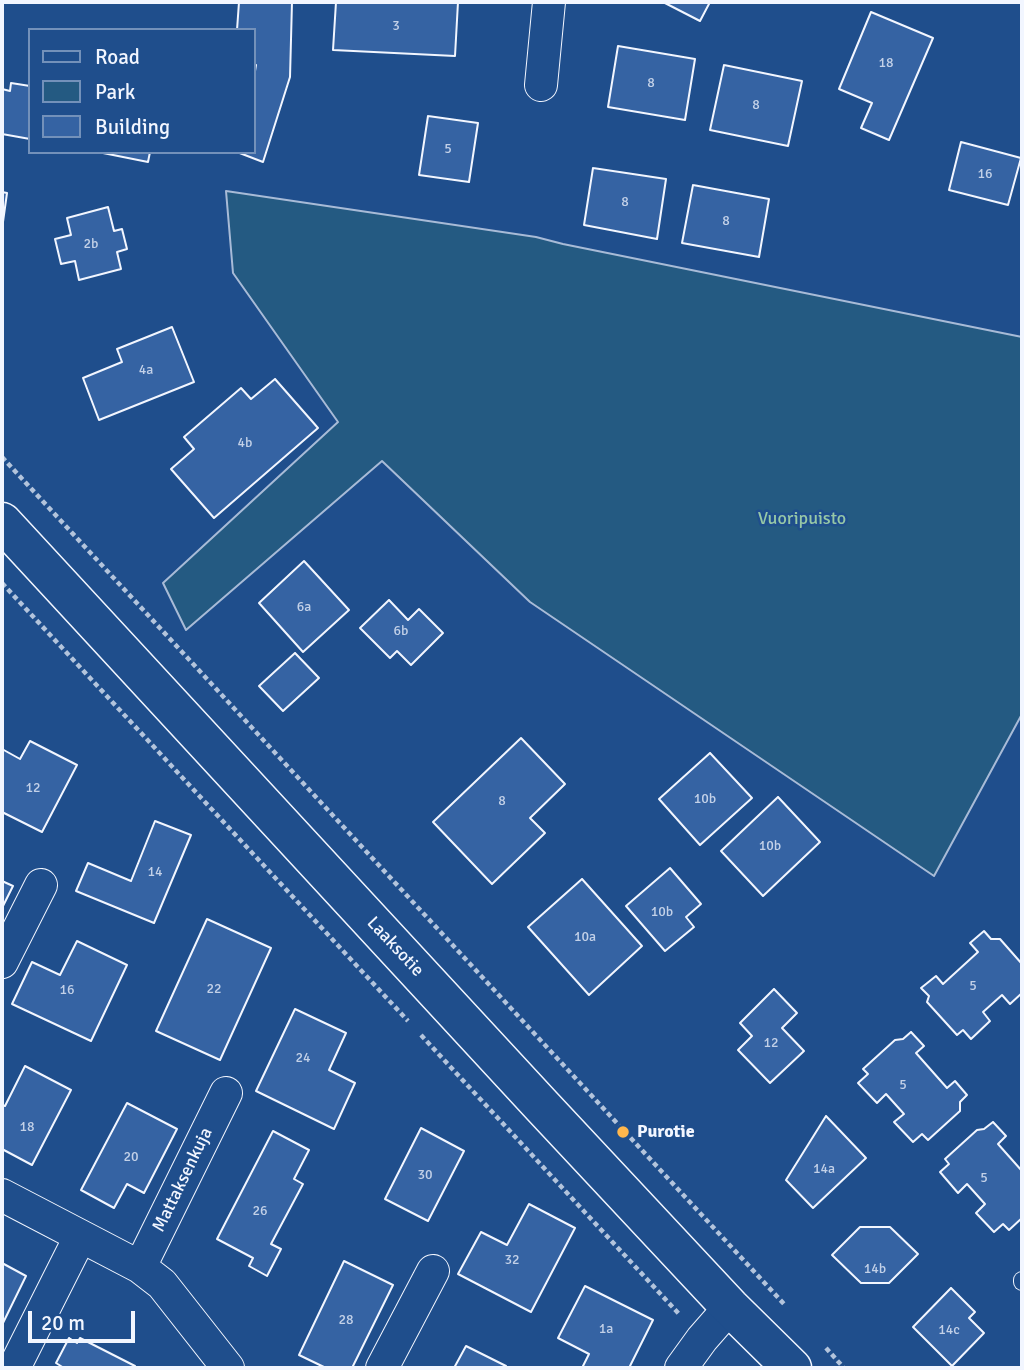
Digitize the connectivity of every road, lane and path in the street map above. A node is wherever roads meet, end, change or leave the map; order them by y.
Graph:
1 (549, 2) edge
2 (541, 85) dead end
3 (2, 457) edge
4 (2, 522) edge
5 (2, 583) edge
6 (41, 885) dead end
7 (2, 962) edge
8 (411, 1024) dead end
9 (420, 1034) dead end
10 (226, 1093) dead end
11 (2, 1195) edge
12 (80, 1237) junction
13 (140, 1267) junction
14 (433, 1271) dead end
15 (730, 1307) junction
16 (789, 1310) dead end
17 (702, 1339) junction
18 (817, 1339) dead end
19 (14, 1368) edge
20 (228, 1368) edge
21 (382, 1368) edge
22 (681, 1368) edge
23 (792, 1368) edge
24 (844, 1368) edge

1 - 2 street
3 - 16 path
4 - 15 main road, Laaksotie
5 - 8 path
6 - 7 street
9 - 17 path
10 - 13 street, Mattaksenkuja
11 - 12 street
12 - 13 street
12 - 19 street
13 - 20 street
14 - 21 street
15 - 17 street
15 - 23 main road, Laaksotie
17 - 22 street
18 - 24 path

